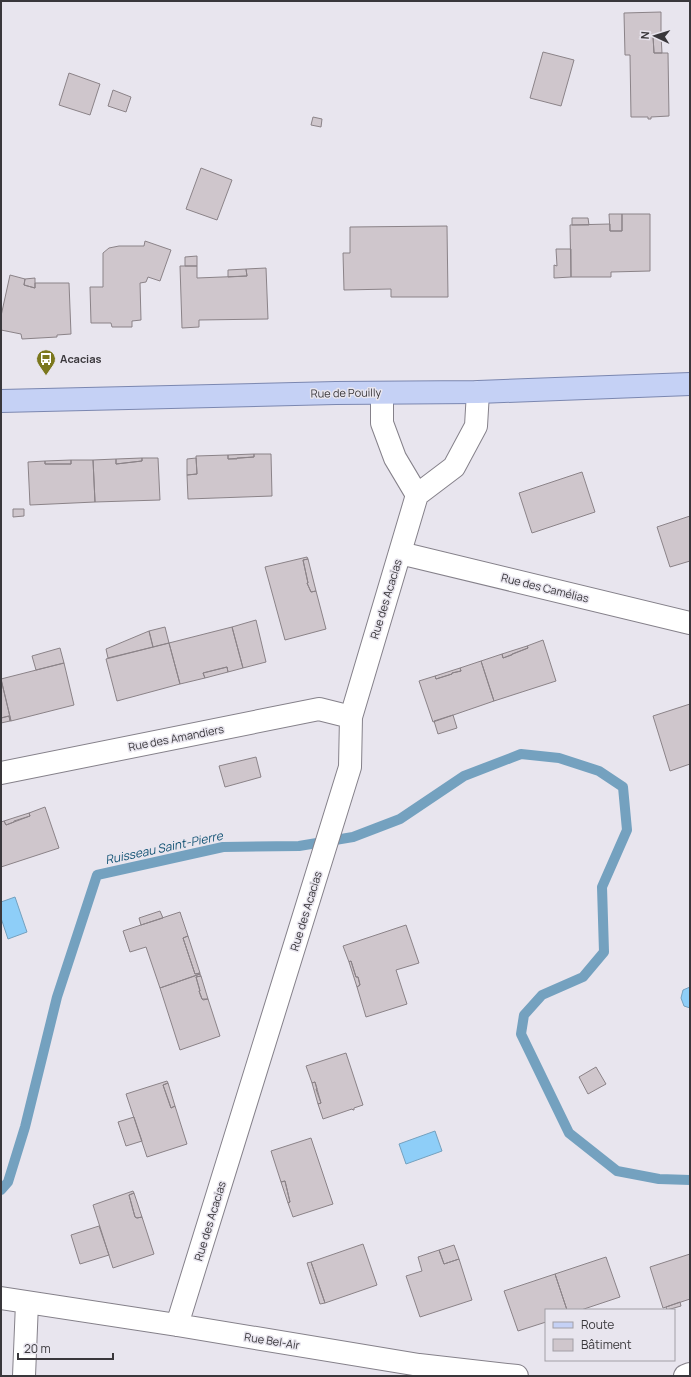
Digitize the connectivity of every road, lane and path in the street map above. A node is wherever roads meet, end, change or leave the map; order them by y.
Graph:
1 (690, 384) edge
2 (478, 392) junction
3 (382, 393) junction
4 (1, 401) edge
5 (417, 495) junction
6 (400, 553) junction
7 (690, 623) edge
8 (351, 716) junction
9 (1, 774) edge
10 (1, 1298) edge
11 (27, 1303) junction
12 (177, 1325) junction
13 (690, 1374) edge
14 (24, 1376) edge
15 (518, 1376) edge
16 (685, 1376) edge

1 - 2 main road, Rue de Pouilly
2 - 3 main road, Rue de Pouilly
2 - 5 street
3 - 4 main road, Rue de Pouilly
3 - 5 street
5 - 6 street, Rue des Acacias
6 - 7 street, Rue des Camélias
6 - 8 street, Rue des Acacias
8 - 9 street, Rue des Amandiers
8 - 12 street, Rue des Acacias
10 - 11 street, Rue Bel-Air
11 - 12 street, Rue Bel-Air
11 - 14 street
12 - 15 street, Rue Bel-Air
13 - 16 street

